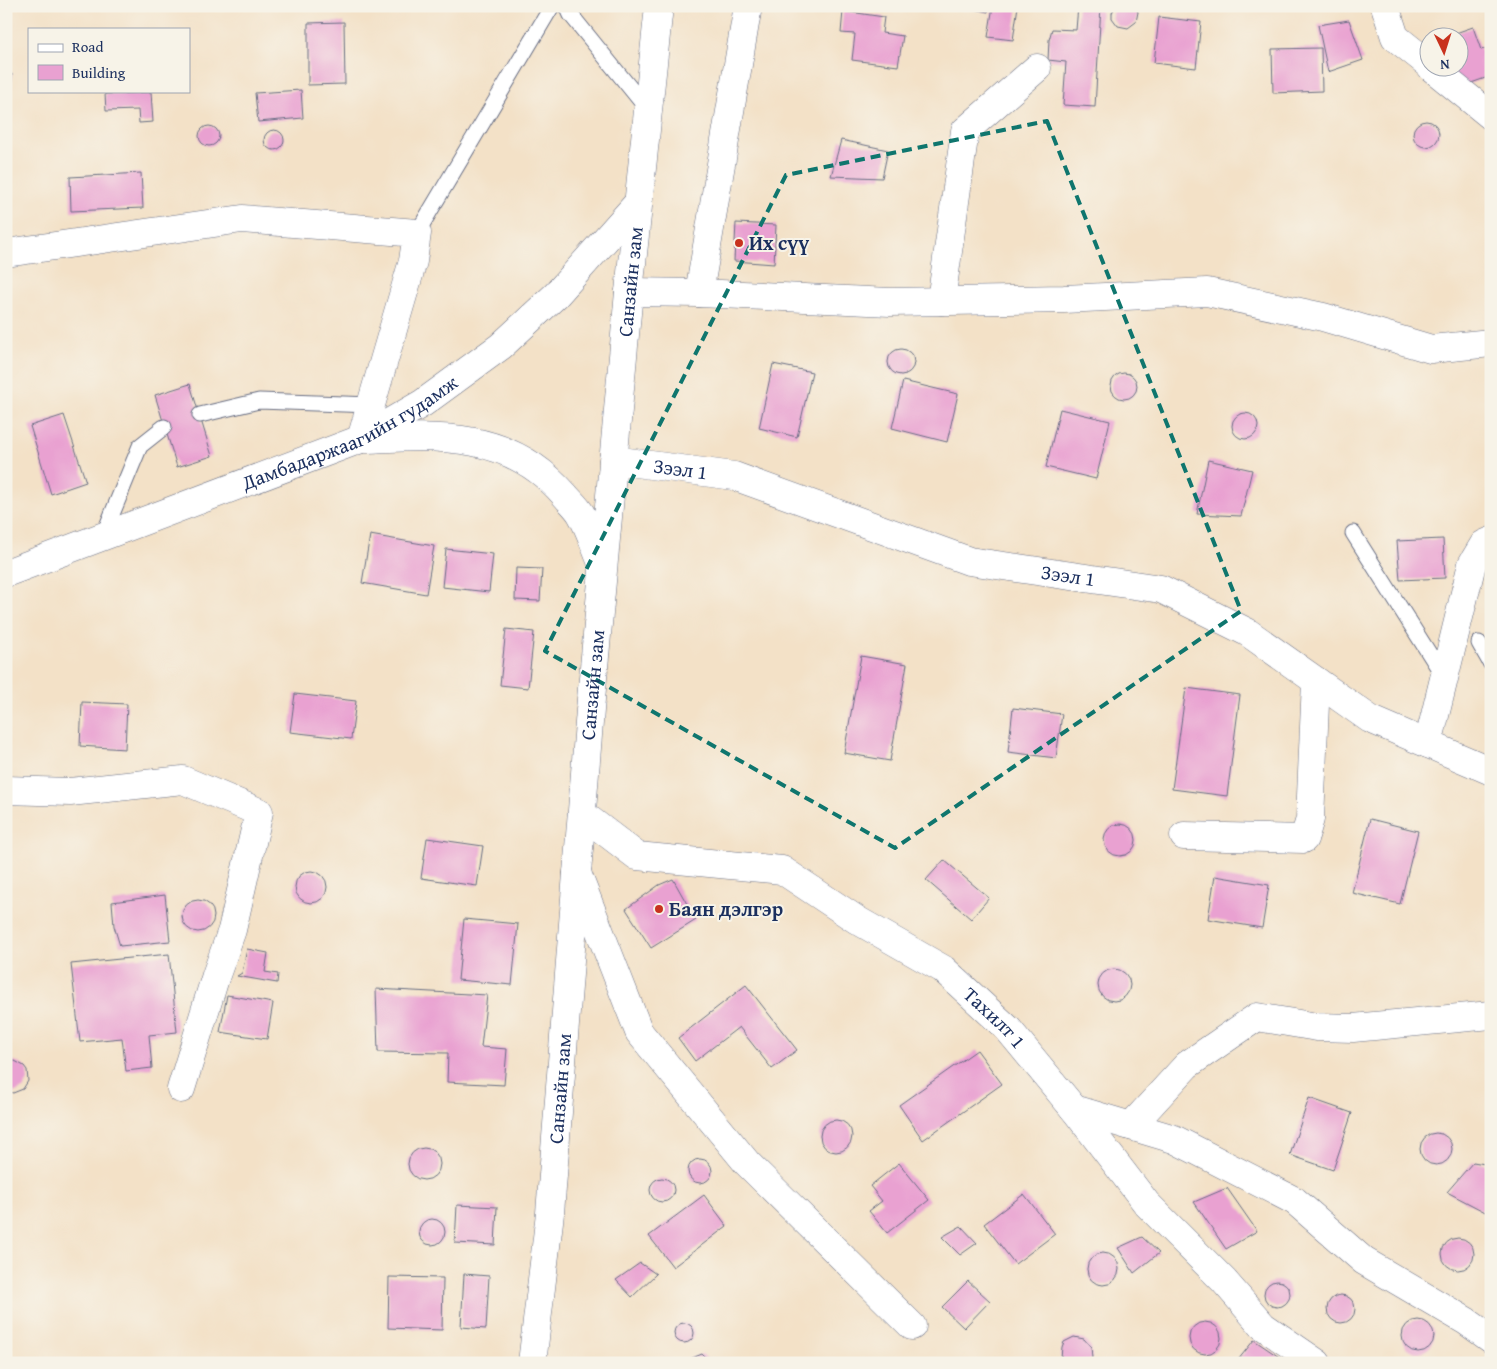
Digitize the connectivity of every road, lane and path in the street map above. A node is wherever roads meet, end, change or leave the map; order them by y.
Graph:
1 (552, 6) edge
2 (567, 6) edge
3 (659, 6) edge
4 (748, 6) edge
5 (1385, 6) edge
6 (1420, 57) edge
7 (1038, 68) dead end
8 (1445, 78) edge
9 (648, 110) junction
10 (1491, 116) edge
11 (638, 204) junction
12 (417, 233) junction
13 (6, 253) edge
14 (629, 292) junction
15 (698, 293) junction
16 (941, 301) junction
17 (1491, 343) edge
18 (372, 405) junction
19 (200, 415) dead end
20 (164, 426) dead end
21 (361, 439) junction
22 (614, 460) junction
23 (1353, 533) dead end
24 (103, 536) junction
25 (1491, 542) edge
26 (604, 567) junction
27 (6, 573) edge
28 (1479, 643) dead end
29 (1491, 664) edge
30 (1444, 677) junction
31 (1316, 681) junction
32 (1428, 744) junction
33 (1491, 770) edge
34 (6, 790) edge
35 (582, 814) junction
36 (1184, 836) dead end
37 (577, 873) junction
38 (1491, 1015) edge
39 (181, 1088) dead end
40 (1074, 1110) junction
41 (1131, 1126) junction
42 (912, 1326) dead end
43 (1491, 1339) edge
44 (532, 1363) edge
45 (1317, 1363) edge

1 - 12 lane
2 - 9 lane
3 - 9 street, Санзайн зам
4 - 15 street
5 - 6 street
7 - 16 street
8 - 10 street
9 - 11 street, Санзайн зам
11 - 14 street, Санзайн зам
11 - 21 street, Дамбадаржаагийн гудамж
12 - 13 street
12 - 18 street
14 - 15 street
14 - 22 street, Санзайн зам
15 - 16 street
16 - 17 street
18 - 19 lane
18 - 21 street
20 - 24 lane
21 - 24 street, Дамбадаржаагийн гудамж
21 - 26 street
22 - 26 street, Санзайн зам
22 - 31 street, Зээл 1
23 - 30 lane
24 - 27 street, Дамбадаржаагийн гудамж
25 - 30 street
26 - 35 street, Санзайн зам
28 - 29 lane
30 - 32 street
31 - 32 street, Зээл 1
31 - 36 street
32 - 33 street, Зээл 1
34 - 39 street
35 - 37 street, Санзайн зам
35 - 40 street, Тахилт 1
37 - 42 street
37 - 44 street, Санзайн зам
38 - 41 street
40 - 41 street
40 - 45 street, Тахилт 1
41 - 43 street

